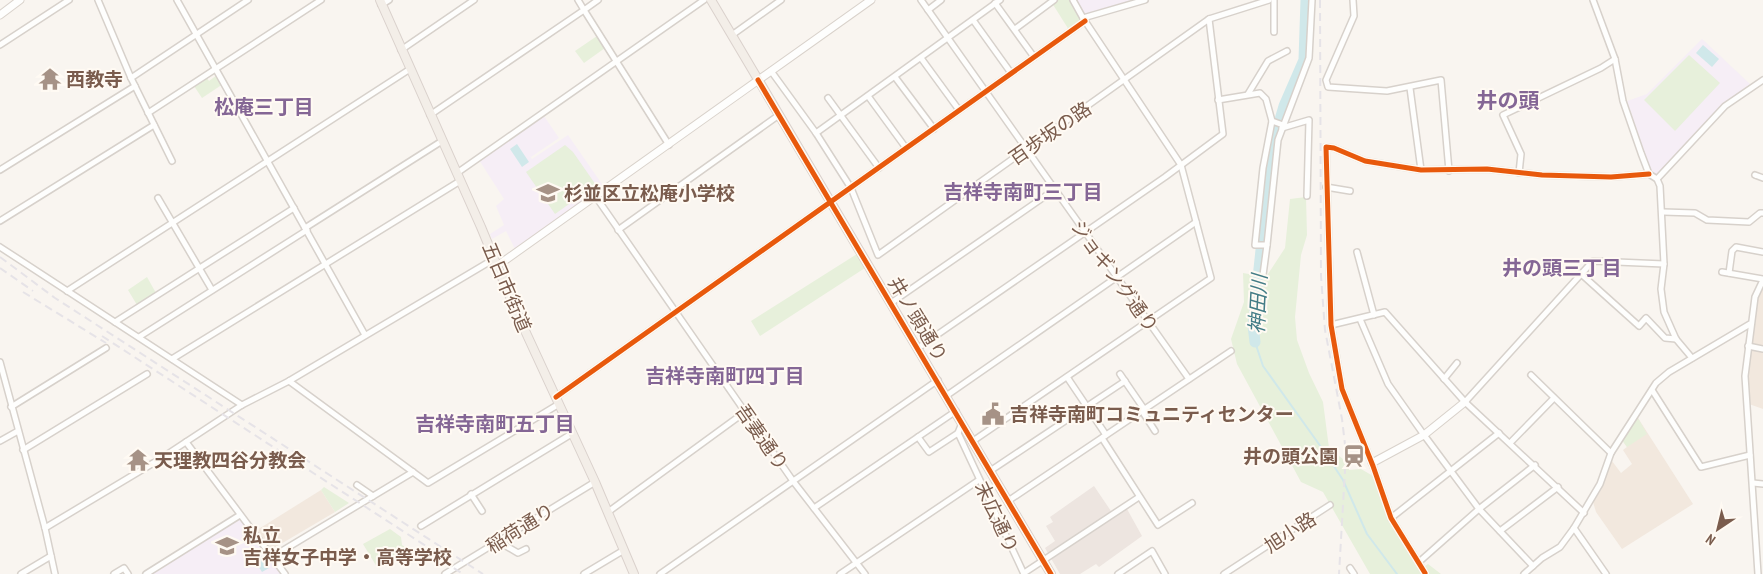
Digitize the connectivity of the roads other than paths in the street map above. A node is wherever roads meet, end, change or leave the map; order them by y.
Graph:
1 (20, 0) edge
2 (68, 0) edge
3 (98, 0) edge
4 (177, 0) edge
5 (248, 0) edge
6 (321, 0) edge
7 (389, 0) edge
8 (474, 0) edge
9 (578, 0) edge
10 (598, 0) edge
11 (704, 0) edge
12 (711, 0) edge
13 (781, 0) edge
14 (871, 0) edge
15 (920, 0) edge
16 (941, 0) edge
17 (1054, 0) edge
18 (1074, 0) edge
19 (1145, 0) edge
20 (1268, 0) edge
21 (1274, 0) edge
22 (1312, 0) edge
23 (1353, 0) edge
24 (1593, 0) edge
25 (998, 1) edge
26 (380, 3) edge
27 (584, 10) junction
28 (928, 10) junction
29 (0, 15) edge
30 (1084, 19) junction
31 (1209, 19) junction
32 (973, 20) junction
33 (1015, 29) junction
34 (1274, 32) dead end
35 (196, 34) junction
36 (732, 35) junction
37 (947, 38) junction
38 (0, 46) edge
39 (401, 50) junction
40 (1288, 51) dead end
41 (1034, 57) junction
42 (921, 58) junction
43 (1615, 60) junction
44 (617, 61) junction
45 (216, 68) junction
46 (410, 69) junction
47 (771, 71) junction
48 (1011, 73) junction
49 (895, 76) junction
50 (132, 78) junction
51 (758, 80) junction
52 (1124, 80) junction
53 (1763, 80) edge
54 (135, 86) junction
55 (1410, 88) junction
56 (985, 92) junction
57 (1248, 94) junction
58 (868, 96) junction
59 (828, 98) dead end
60 (1218, 100) junction
61 (959, 110) junction
62 (148, 113) junction
63 (430, 115) junction
64 (779, 115) junction
65 (841, 116) junction
66 (1273, 122) junction
67 (154, 125) junction
68 (1282, 127) junction
69 (934, 129) junction
70 (816, 134) junction
71 (442, 141) junction
72 (669, 145) junction
73 (906, 148) junction
74 (1026, 150) junction
75 (172, 161) dead end
76 (268, 161) junction
77 (1181, 165) junction
78 (879, 168) junction
79 (0, 170) edge
80 (1421, 170) junction
81 (1450, 172) junction
82 (457, 173) junction
83 (1519, 173) junction
84 (1648, 174) junction
85 (1755, 175) dead end
86 (1763, 178) edge
87 (1657, 179) junction
88 (460, 181) junction
89 (1326, 187) junction
90 (851, 188) junction
91 (1054, 190) junction
92 (1350, 191) dead end
93 (1307, 196) dead end
94 (596, 197) junction
95 (158, 198) dead end
96 (832, 202) junction
97 (294, 208) junction
98 (1663, 212) junction
99 (1763, 213) edge
100 (0, 221) edge
101 (1196, 222) junction
102 (172, 223) junction
103 (306, 229) junction
104 (618, 230) junction
105 (1084, 234) junction
106 (1263, 245) junction
107 (0, 247) edge
108 (1357, 252) dead end
109 (1763, 252) edge
110 (496, 263) junction
111 (326, 264) junction
112 (1664, 264) junction
113 (199, 269) junction
114 (1722, 272) dead end
115 (1580, 273) junction
116 (1729, 273) junction
117 (1263, 275) dead end
118 (1116, 278) junction
119 (1763, 279) edge
120 (212, 290) junction
121 (67, 291) junction
122 (891, 303) junction
123 (675, 312) junction
124 (1374, 315) junction
125 (1360, 319) junction
126 (115, 322) junction
127 (1148, 322) junction
128 (1750, 324) junction
129 (1331, 325) junction
130 (365, 335) junction
131 (139, 337) junction
132 (1676, 339) junction
133 (1748, 346) junction
134 (106, 348) dead end
135 (918, 348) junction
136 (1763, 349) edge
137 (1231, 351) dead end
138 (1692, 358) junction
139 (172, 359) junction
140 (0, 362) edge
141 (1457, 363) dead end
142 (147, 374) dead end
143 (1120, 374) dead end
144 (1531, 375) dead end
145 (2, 377) edge
146 (1067, 377) junction
147 (1189, 379) junction
148 (1444, 379) junction
149 (938, 380) junction
150 (289, 381) junction
151 (1125, 382) junction
152 (1652, 390) junction
153 (946, 396) junction
154 (1554, 398) junction
155 (557, 400) junction
156 (1466, 402) junction
157 (242, 404) junction
158 (11, 407) junction
159 (1087, 407) junction
160 (1144, 410) junction
161 (956, 411) junction
162 (745, 412) junction
163 (962, 423) junction
164 (18, 431) junction
165 (1155, 431) dead end
166 (573, 433) junction
167 (958, 433) junction
168 (1499, 433) junction
169 (1424, 435) junction
170 (1104, 436) junction
171 (918, 437) junction
172 (0, 441) edge
173 (973, 441) junction
174 (186, 442) junction
175 (1510, 443) junction
176 (23, 450) junction
177 (1611, 453) junction
178 (1750, 455) junction
179 (1372, 463) junction
180 (1535, 465) junction
181 (990, 471) junction
182 (1450, 471) junction
183 (414, 472) junction
184 (979, 480) junction
185 (793, 481) junction
186 (596, 482) junction
187 (1753, 483) junction
188 (1763, 484) edge
189 (357, 485) dead end
190 (1558, 487) junction
191 (471, 494) junction
192 (373, 496) junction
193 (1139, 497) junction
194 (1008, 501) junction
195 (1192, 503) dead end
196 (1330, 505) dead end
197 (814, 508) junction
198 (1479, 509) junction
199 (482, 512) dead end
200 (608, 512) junction
201 (1584, 513) junction
202 (240, 515) junction
203 (1391, 518) junction
204 (421, 526) dead end
205 (45, 528) junction
206 (1574, 528) junction
207 (1500, 532) junction
208 (501, 539) junction
209 (526, 549) dead end
210 (624, 550) junction
211 (51, 556) junction
212 (272, 557) junction
213 (1043, 560) junction
214 (1419, 562) junction
215 (857, 563) junction
216 (1533, 566) junction
217 (1350, 568) dead end
218 (453, 572) edge
219 (1425, 573) edge
220 (21, 574) edge
221 (55, 574) edge
222 (114, 574) edge
223 (128, 574) edge
224 (147, 574) edge
225 (285, 574) edge
226 (445, 574) edge
227 (584, 574) edge
228 (634, 574) edge
229 (660, 574) edge
230 (840, 574) edge
231 (865, 574) edge
232 (1024, 574) edge
233 (1051, 574) edge
234 (1118, 574) edge
235 (1165, 574) edge
236 (1224, 574) edge
237 (1354, 574) edge
238 (1524, 574) edge
239 (1606, 574) edge
240 (1758, 574) edge

1 - 29 street
2 - 38 street
3 - 50 street
4 - 35 street
5 - 35 street
6 - 45 street
7 - 26 street
8 - 39 street
9 - 27 street
10 - 27 street
11 - 44 street
12 - 36 main road, 井ノ頭通り
13 - 36 street
14 - 47 street
15 - 28 street, ジョギング通り
16 - 28 street
17 - 33 street
18 - 30 street
19 - 30 street
20 - 31 street, 百歩坂の路
21 - 34 street
22 - 68 street
23 - 55 street
24 - 43 street
25 - 32 street
25 - 33 street
26 - 39 main road, 五日市街道
27 - 44 street
27 - 63 street
28 - 37 street, ジョギング通り
30 - 41 street
30 - 52 street
31 - 52 street, 百歩坂の路
31 - 60 street
32 - 37 street
32 - 48 street
33 - 41 street
35 - 45 street
35 - 50 street
36 - 51 main road, 井ノ頭通り
37 - 42 street
37 - 56 street, ジョギング通り
39 - 46 main road, 五日市街道
40 - 57 street
41 - 48 street
42 - 49 street
42 - 61 street
43 - 83 street
43 - 84 street
44 - 72 street
44 - 82 street
45 - 62 street
45 - 76 street
46 - 63 main road, 五日市街道
46 - 76 street
47 - 51 street
47 - 70 street
48 - 56 street
49 - 58 street
49 - 69 street
50 - 54 street
51 - 64 main road, 井ノ頭通り
51 - 72 street
52 - 74 street, 百歩坂の路
52 - 77 street
53 - 87 street
54 - 62 street
54 - 79 street
55 - 80 street
55 - 81 street
56 - 61 street
56 - 74 street, ジョギング通り
57 - 60 street
57 - 66 street
58 - 65 street
58 - 73 street
59 - 65 street
60 - 77 street
61 - 69 street
62 - 67 street
63 - 71 main road, 五日市街道
64 - 96 main road, 井ノ頭通り
64 - 104 street
65 - 70 street
65 - 78 street
66 - 68 street
66 - 106 street
67 - 75 street
67 - 100 street
68 - 93 street
68 - 106 street
69 - 73 street
70 - 90 street
71 - 82 main road, 五日市街道
71 - 103 street
72 - 94 street
73 - 78 street
74 - 90 street, 百歩坂の路
74 - 91 street, ジョギング通り
76 - 97 street
76 - 102 street
77 - 101 street
77 - 105 street
78 - 90 street
80 - 81 street
80 - 89 street
81 - 83 street
82 - 88 main road, 五日市街道
83 - 84 street
84 - 87 street
85 - 86 street
87 - 98 street
88 - 110 main road, 五日市街道
88 - 111 street
89 - 92 street
89 - 129 street
90 - 96 street
91 - 105 street, ジョギング通り
91 - 122 street
94 - 104 street, 吾妻通り
94 - 110 street
95 - 102 street
96 - 122 main road, 井ノ頭通り
96 - 123 street
97 - 103 street
97 - 113 street
98 - 99 street
98 - 112 street
101 - 118 street
101 - 127 street
102 - 113 street
102 - 121 street
103 - 111 street
103 - 120 street
104 - 123 street, 吾妻通り
105 - 118 street, ジョギング通り
105 - 135 street
106 - 117 street
107 - 121 street
108 - 124 street
109 - 116 street
110 - 130 street
110 - 155 main road, 五日市街道
111 - 130 street
111 - 139 street
112 - 115 street
112 - 132 street
113 - 120 street
113 - 126 street
114 - 116 street
115 - 132 street
115 - 156 street
116 - 119 street
118 - 127 street, ジョギング通り
118 - 153 street
119 - 128 street
120 - 131 street
121 - 126 street
122 - 135 main road, 井ノ頭通り
123 - 155 street
123 - 162 street, 吾妻通り
124 - 125 street
124 - 148 street
125 - 129 street
125 - 169 street
126 - 131 street
127 - 146 street
127 - 147 street, ジョギング通り
128 - 133 street
128 - 138 street
129 - 179 street
130 - 150 street
131 - 139 street
132 - 138 street
133 - 136 street
133 - 178 street
134 - 158 street
135 - 149 main road, 井ノ頭通り
137 - 147 street
138 - 152 street
139 - 157 street
140 - 145 street
141 - 148 street
142 - 176 street
143 - 151 street
144 - 154 street
145 - 158 street
146 - 159 street
146 - 173 street
147 - 160 street
148 - 156 street
149 - 153 main road, 井ノ頭通り
149 - 185 street
150 - 157 street
150 - 183 street
151 - 159 street
151 - 160 street
152 - 177 street
152 - 178 street
153 - 161 main road, 井ノ頭通り
154 - 175 street
154 - 177 street
155 - 166 main road, 五日市街道
155 - 183 street
156 - 168 street
156 - 169 street
157 - 174 street
158 - 164 street
159 - 170 street
159 - 181 street
160 - 165 street
160 - 170 street
161 - 163 main road, 井ノ頭通り
161 - 171 street
162 - 185 street, 吾妻通り
162 - 200 street
163 - 167 street
163 - 173 main road, 井ノ頭通り
164 - 172 street
164 - 176 street
166 - 186 main road, 五日市街道
166 - 191 street
167 - 171 street
167 - 184 street, 末広通り
168 - 175 street
168 - 182 street
169 - 179 street
169 - 182 street
170 - 193 street
170 - 194 street
171 - 197 street
173 - 181 main road, 井ノ頭通り
174 - 202 street
174 - 205 street
175 - 180 street
176 - 205 street
177 - 201 street
178 - 187 street
179 - 203 street
180 - 190 street
180 - 198 street
181 - 194 main road, 井ノ頭通り
182 - 198 street
182 - 203 street
183 - 192 street
184 - 215 street
184 - 232 street, 末広通り
185 - 197 street, 吾妻通り
185 - 229 street
186 - 200 main road, 五日市街道
186 - 208 street, 稲荷通り
187 - 188 street
187 - 240 street
189 - 192 street
190 - 201 street
190 - 207 street
191 - 199 street
191 - 204 street
192 - 212 street
193 - 195 street
193 - 213 street
194 - 213 main road, 井ノ頭通り
196 - 236 street, 旭小路
197 - 215 street, 吾妻通り
198 - 207 street
198 - 214 street
200 - 210 main road, 五日市街道
201 - 206 street
202 - 212 street
202 - 224 street
203 - 214 street
205 - 211 street
206 - 216 street
206 - 239 street
207 - 216 street
208 - 209 street
208 - 218 street, 稲荷通り
210 - 227 street
210 - 228 main road, 五日市街道
211 - 220 street
211 - 221 street
212 - 225 street
213 - 232 street
213 - 233 main road, 井ノ頭通り
214 - 219 street
215 - 230 street
215 - 231 street, 吾妻通り
216 - 238 street
217 - 237 street
218 - 226 street, 稲荷通り
222 - 223 street
234 - 235 street

